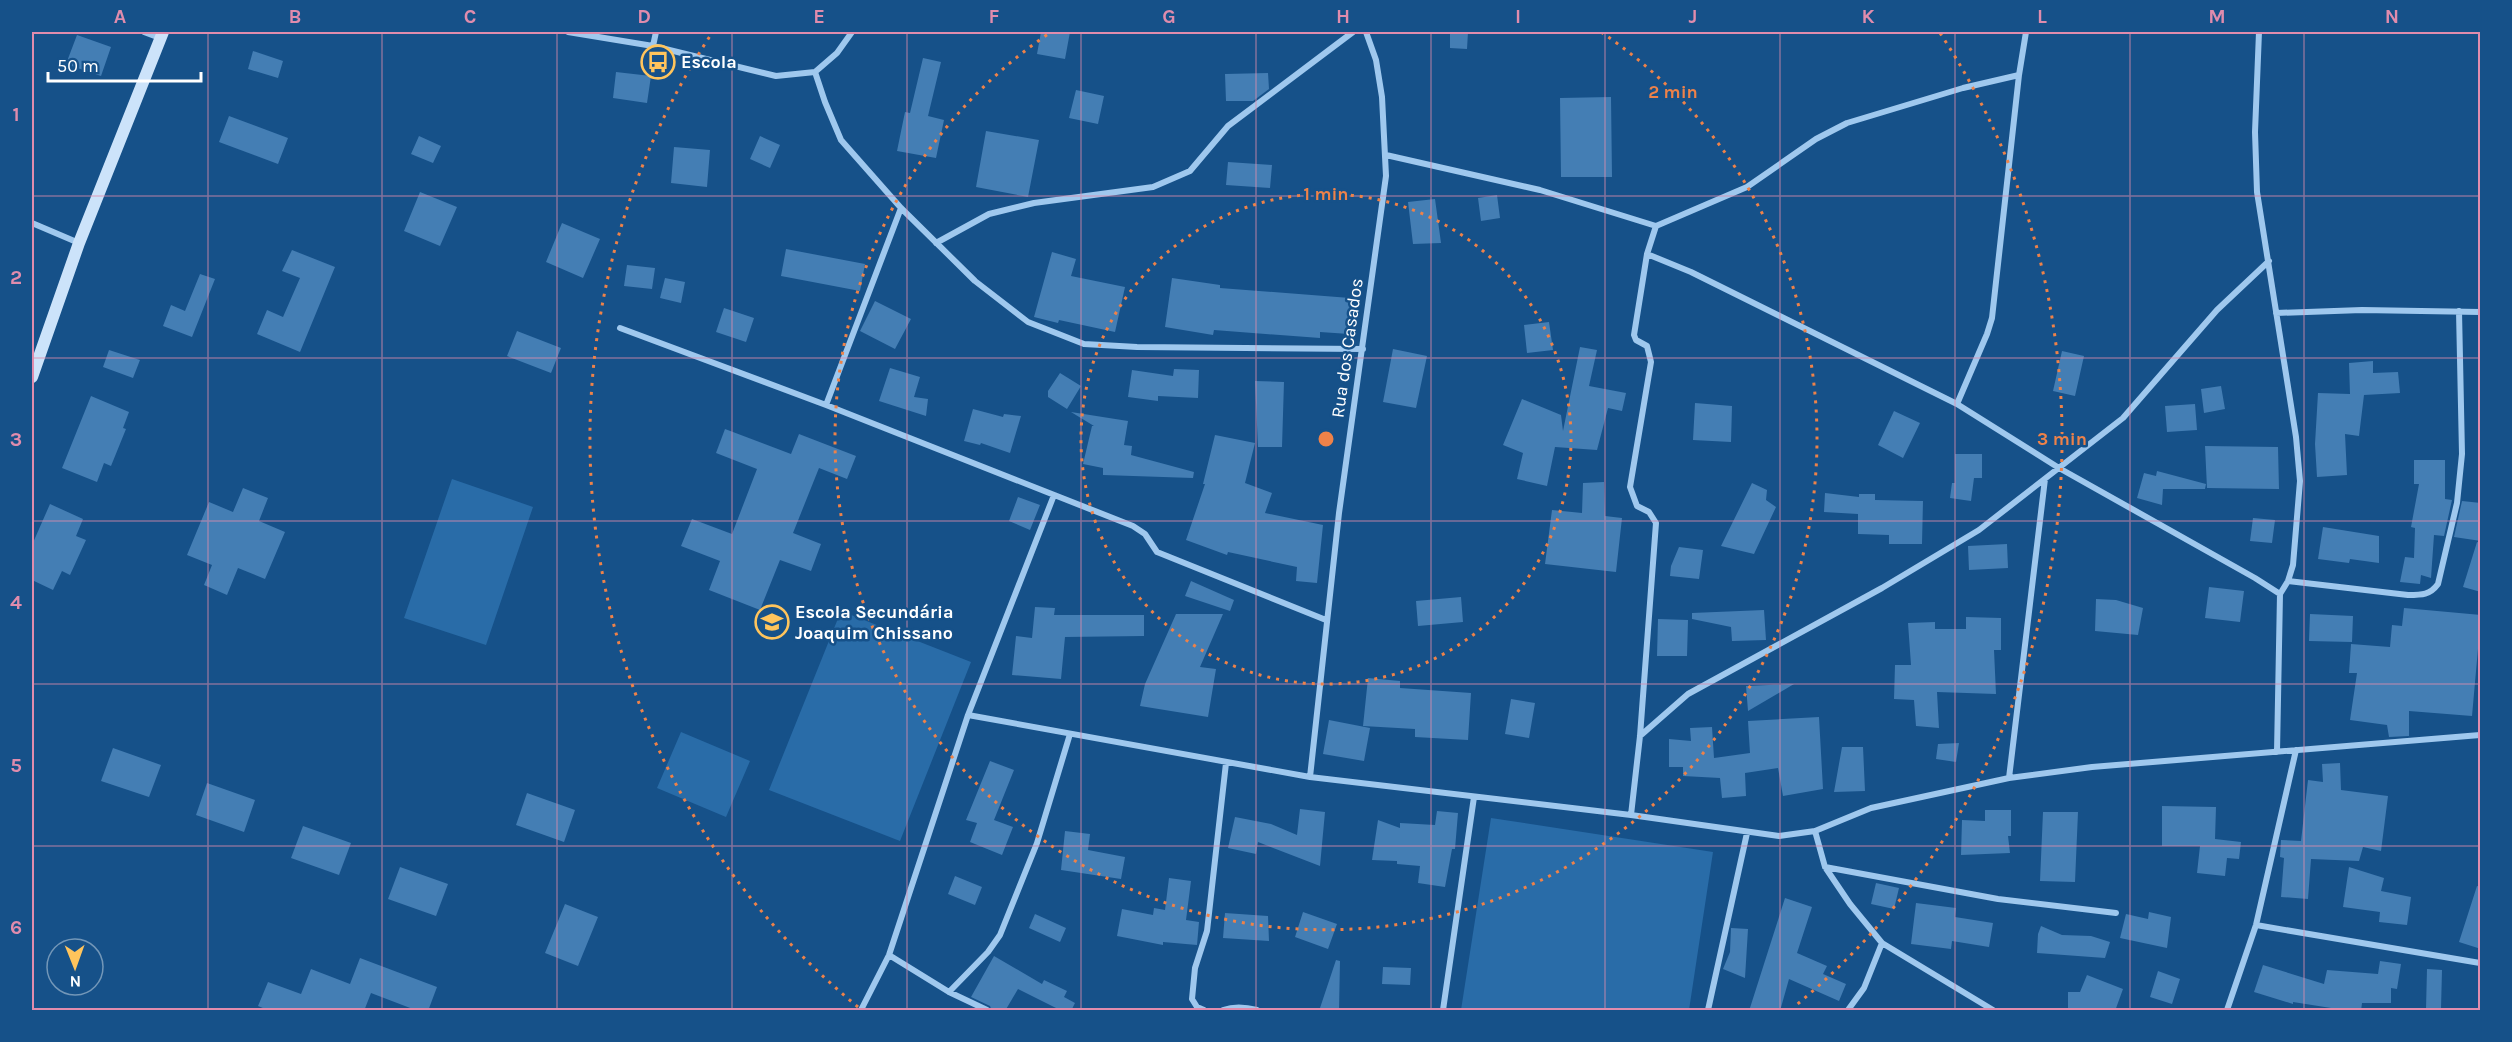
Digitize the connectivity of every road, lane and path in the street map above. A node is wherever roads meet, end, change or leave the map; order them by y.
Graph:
1 (144, 32) edge
2 (568, 32) edge
3 (656, 32) edge
4 (852, 32) edge
5 (1353, 32) edge
6 (1366, 32) edge
7 (2026, 32) edge
8 (2259, 32) edge
9 (162, 35) edge
10 (653, 46) junction
11 (815, 72) junction
12 (2019, 75) junction
13 (1386, 155) junction
14 (901, 208) junction
15 (32, 223) edge
16 (1656, 226) junction
17 (79, 243) junction
18 (936, 243) junction
19 (1647, 254) junction
20 (2269, 261) junction
21 (2459, 311) junction
22 (2481, 312) edge
23 (2276, 314) junction
24 (620, 328) dead end
25 (1363, 349) junction
26 (32, 377) edge
27 (1957, 404) junction
28 (826, 405) junction
29 (2059, 468) junction
30 (2045, 479) junction
31 (1054, 495) junction
32 (2288, 581) junction
33 (2280, 594) junction
34 (1326, 620) junction
35 (968, 715) junction
36 (1070, 734) junction
37 (2481, 735) edge
38 (1640, 736) junction
39 (2296, 750) junction
40 (2277, 752) junction
41 (1226, 763) junction
42 (1310, 777) junction
43 (2009, 778) junction
44 (1474, 797) junction
45 (1631, 815) junction
46 (1815, 831) junction
47 (1747, 833) junction
48 (1824, 867) junction
49 (2116, 913) dead end
50 (2256, 925) junction
51 (1882, 943) junction
52 (889, 955) junction
53 (2481, 963) edge
54 (949, 992) junction
55 (861, 1011) edge
56 (987, 1011) edge
57 (1204, 1011) edge
58 (1223, 1011) edge
59 (1257, 1011) edge
60 (1443, 1011) edge
61 (1708, 1011) edge
62 (1848, 1011) edge
63 (1993, 1011) edge
64 (2227, 1011) edge

1 - 9 street
2 - 10 street
3 - 10 street
4 - 11 street
5 - 18 street
6 - 13 street, Rua dos Casados
7 - 12 street
8 - 20 street
9 - 17 main road
10 - 11 street
11 - 14 street
12 - 16 street
12 - 27 street
13 - 16 street
13 - 25 street, Rua dos Casados
14 - 18 street
14 - 28 street
15 - 17 street
16 - 19 street
17 - 26 main road
18 - 25 street
19 - 27 street
19 - 38 street
20 - 23 street
20 - 29 street
21 - 22 street
21 - 23 street
21 - 32 street
23 - 32 street
24 - 28 street
25 - 34 street, Rua dos Casados
27 - 29 street
28 - 31 street
29 - 30 street
29 - 33 street
30 - 38 street
30 - 43 street
31 - 34 street
31 - 35 street
32 - 33 street
33 - 40 street
34 - 42 street, Rua dos Casados
35 - 36 street
35 - 52 street
36 - 41 street
36 - 54 street
37 - 39 street
38 - 45 street
39 - 40 street
39 - 50 street
40 - 43 street
41 - 42 street
41 - 57 street
42 - 44 street
43 - 46 street
44 - 45 street
44 - 60 street
45 - 47 street
46 - 47 street
46 - 48 street
47 - 61 street
48 - 49 street
48 - 51 street
50 - 53 street
50 - 64 street
51 - 62 street
51 - 63 street
52 - 54 street
52 - 55 street
54 - 56 street
58 - 59 street

